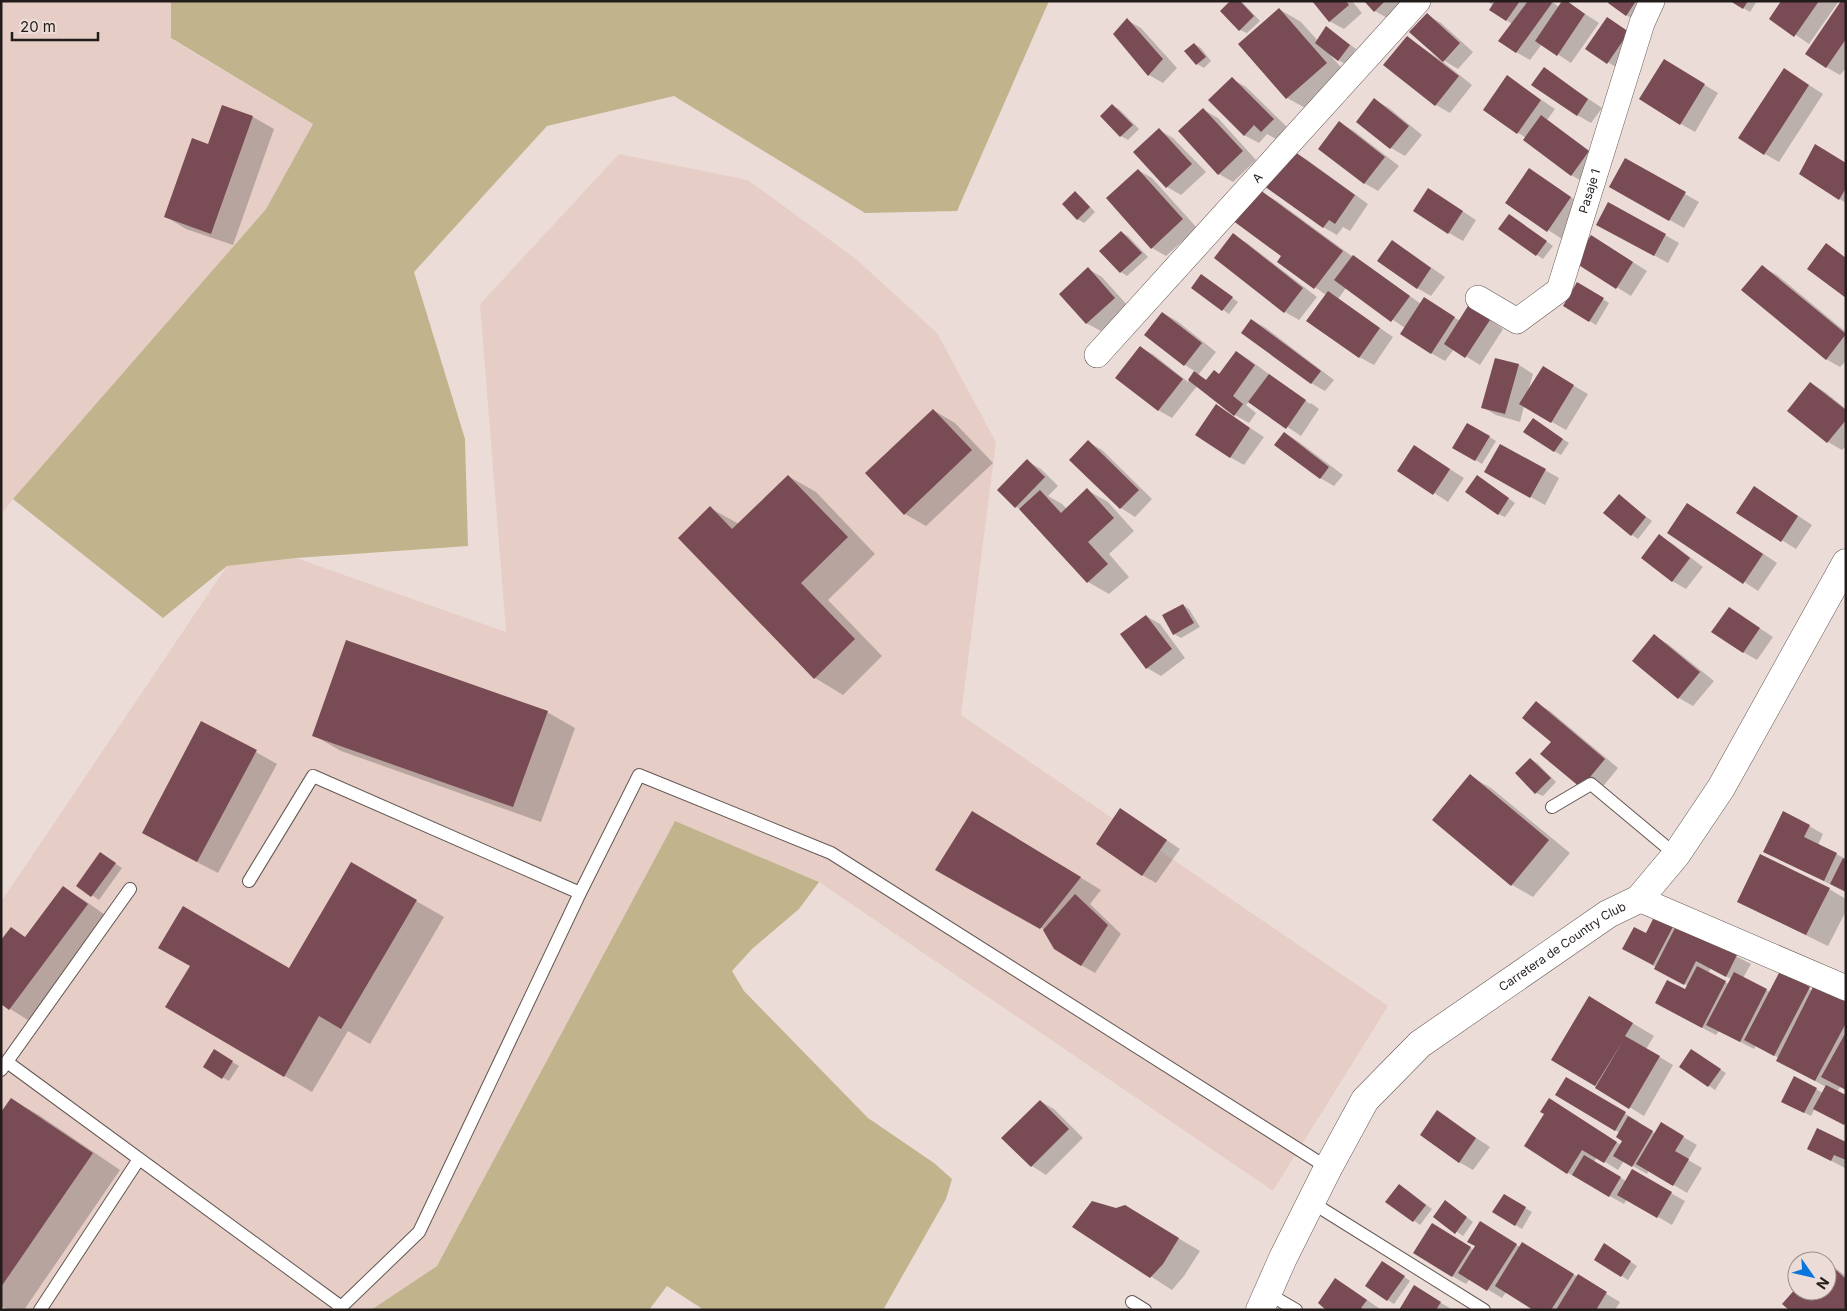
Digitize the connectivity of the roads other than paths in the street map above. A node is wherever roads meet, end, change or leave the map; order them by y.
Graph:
1 (1418, 1) edge
2 (1652, 1) edge
3 (1478, 298) dead end
4 (1097, 355) dead end
5 (1846, 563) edge
6 (1552, 807) dead end
7 (1676, 855) junction
8 (249, 881) dead end
9 (130, 889) dead end
10 (580, 893) junction
11 (1640, 899) junction
12 (1846, 988) edge
13 (4, 1066) edge
14 (138, 1159) junction
15 (1328, 1168) junction
16 (1311, 1202) junction
17 (1263, 1301) edge
18 (1132, 1302) dead end
19 (339, 1308) edge
20 (40, 1310) edge
21 (1145, 1310) edge
22 (1296, 1310) edge
23 (1484, 1310) edge

1 - 4 street, A
2 - 3 street, Pasaje 1
5 - 7 street, Carretera de Country Club
6 - 7 lane
7 - 11 street, Carretera de Country Club
8 - 10 lane
9 - 13 lane
10 - 15 lane
10 - 19 lane
11 - 12 street
11 - 15 street, Carretera de Country Club
13 - 14 lane
14 - 19 lane
14 - 20 lane
15 - 16 street, Carretera de Country Club
16 - 17 street, Carretera de Country Club
16 - 23 lane
17 - 22 lane
18 - 21 lane

